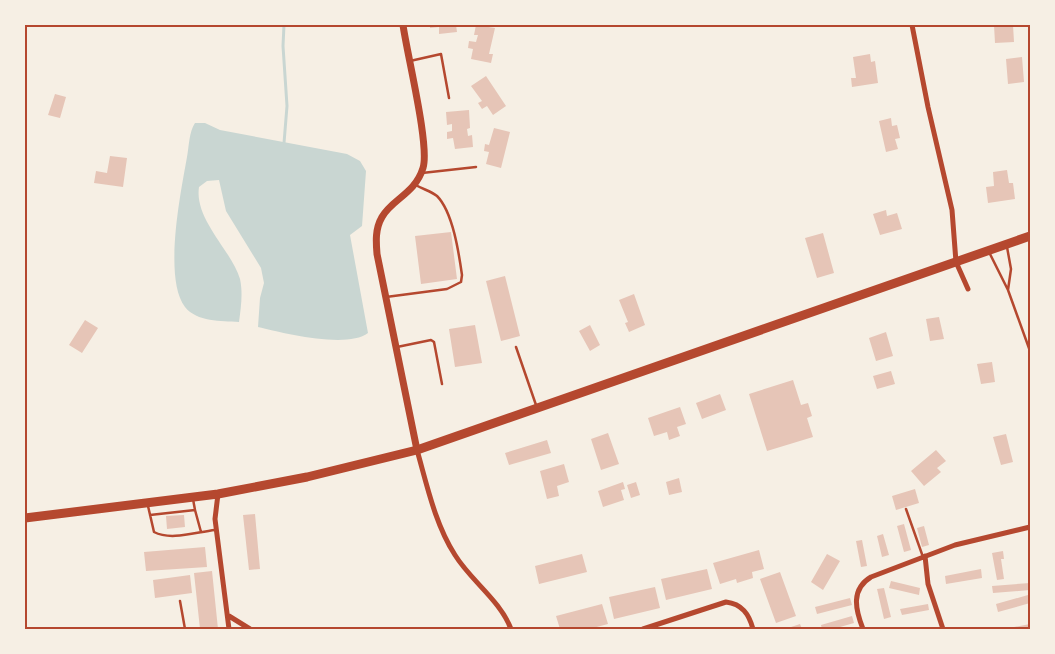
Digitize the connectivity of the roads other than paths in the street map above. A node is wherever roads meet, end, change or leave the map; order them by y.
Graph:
1 (403, 25) edge
2 (912, 25) edge
3 (409, 62) junction
4 (450, 98) dead end
5 (476, 168) dead end
6 (421, 173) junction
7 (414, 185) junction
8 (1030, 236) edge
9 (1006, 245) junction
10 (989, 251) junction
11 (956, 262) junction
12 (968, 288) dead end
13 (1008, 290) junction
14 (385, 297) junction
15 (395, 347) junction
16 (516, 347) dead end
17 (1030, 351) edge
18 (442, 384) dead end
19 (538, 408) junction
20 (417, 450) junction
21 (218, 494) junction
22 (192, 497) junction
23 (148, 502) junction
24 (906, 509) dead end
25 (195, 510) junction
26 (150, 515) junction
27 (25, 518) edge
28 (1030, 527) edge
29 (216, 529) junction
30 (201, 532) junction
31 (924, 557) junction
32 (180, 601) dead end
33 (229, 616) junction
34 (185, 629) edge
35 (229, 629) edge
36 (250, 629) edge
37 (511, 629) edge
38 (643, 629) edge
39 (754, 629) edge
40 (863, 629) edge
41 (943, 629) edge

1 - 3 street
2 - 11 street
3 - 4 lane
3 - 6 street
5 - 6 lane
6 - 7 street
7 - 14 street
7 - 14 lane
8 - 9 main road
9 - 10 main road
9 - 13 lane
10 - 11 main road
10 - 13 lane
11 - 12 street
11 - 19 main road
13 - 17 lane
14 - 15 street
15 - 18 lane
15 - 20 street
16 - 19 lane
19 - 20 main road
20 - 21 main road
20 - 37 street
21 - 22 main road
21 - 29 street
22 - 23 main road
22 - 25 lane
23 - 26 lane
23 - 27 main road
24 - 31 lane
25 - 26 lane
25 - 30 lane
26 - 30 lane
28 - 31 street
29 - 30 lane
29 - 33 street
31 - 40 street
31 - 41 street
32 - 34 lane
33 - 35 street
33 - 36 street
38 - 39 street

